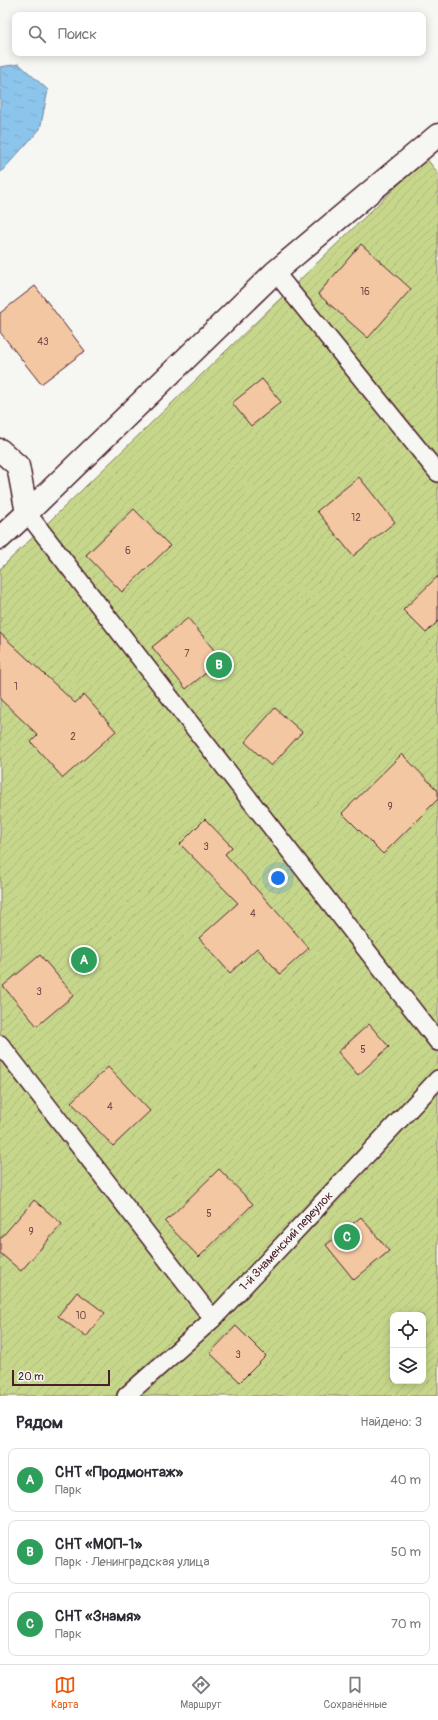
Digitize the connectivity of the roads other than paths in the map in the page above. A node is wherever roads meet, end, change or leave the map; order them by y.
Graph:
1 (438, 135) edge
2 (275, 272) junction
3 (0, 450) edge
4 (438, 473) edge
5 (27, 513) junction
6 (0, 538) edge
7 (438, 1042) edge
8 (0, 1044) edge
9 (438, 1079) edge
10 (213, 1319) junction
11 (126, 1396) edge

1 - 2 street
2 - 4 lane
2 - 5 street
3 - 5 street
5 - 6 street
5 - 7 lane
8 - 10 lane
9 - 10 lane, 1-й Знаменский переулок
10 - 11 lane, 1-й Знаменский переулок

